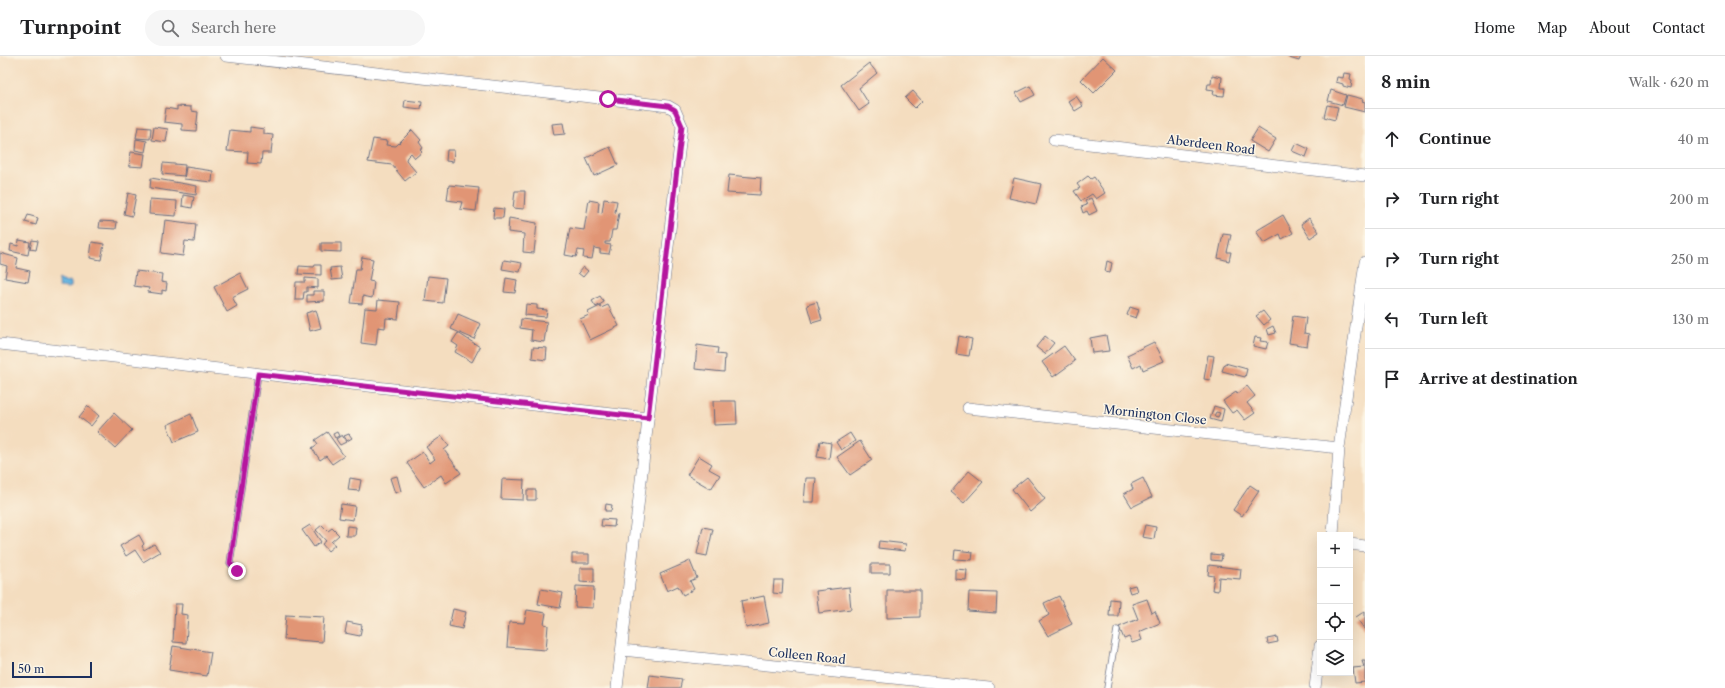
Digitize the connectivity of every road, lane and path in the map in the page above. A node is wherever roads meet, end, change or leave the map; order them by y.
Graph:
1 (226, 56) edge
2 (1054, 140) dead end
3 (1365, 176) edge
4 (1365, 262) edge
5 (0, 344) edge
6 (258, 374) junction
7 (968, 408) dead end
8 (648, 418) junction
9 (1339, 448) junction
10 (1333, 532) edge
11 (1353, 544) edge
12 (1365, 546) edge
13 (237, 571) dead end
14 (1117, 630) dead end
15 (622, 650) junction
16 (1317, 671) edge
17 (617, 688) edge
18 (989, 688) edge
19 (1107, 688) edge
20 (1315, 688) edge

1 - 8 street
2 - 3 street, Aberdeen Road
4 - 9 street
5 - 6 street
6 - 8 street
6 - 13 lane
7 - 9 street, Mornington Close
8 - 15 street
9 - 10 street
11 - 12 street
14 - 19 lane
15 - 17 street
15 - 18 street, Colleen Road
16 - 20 street

